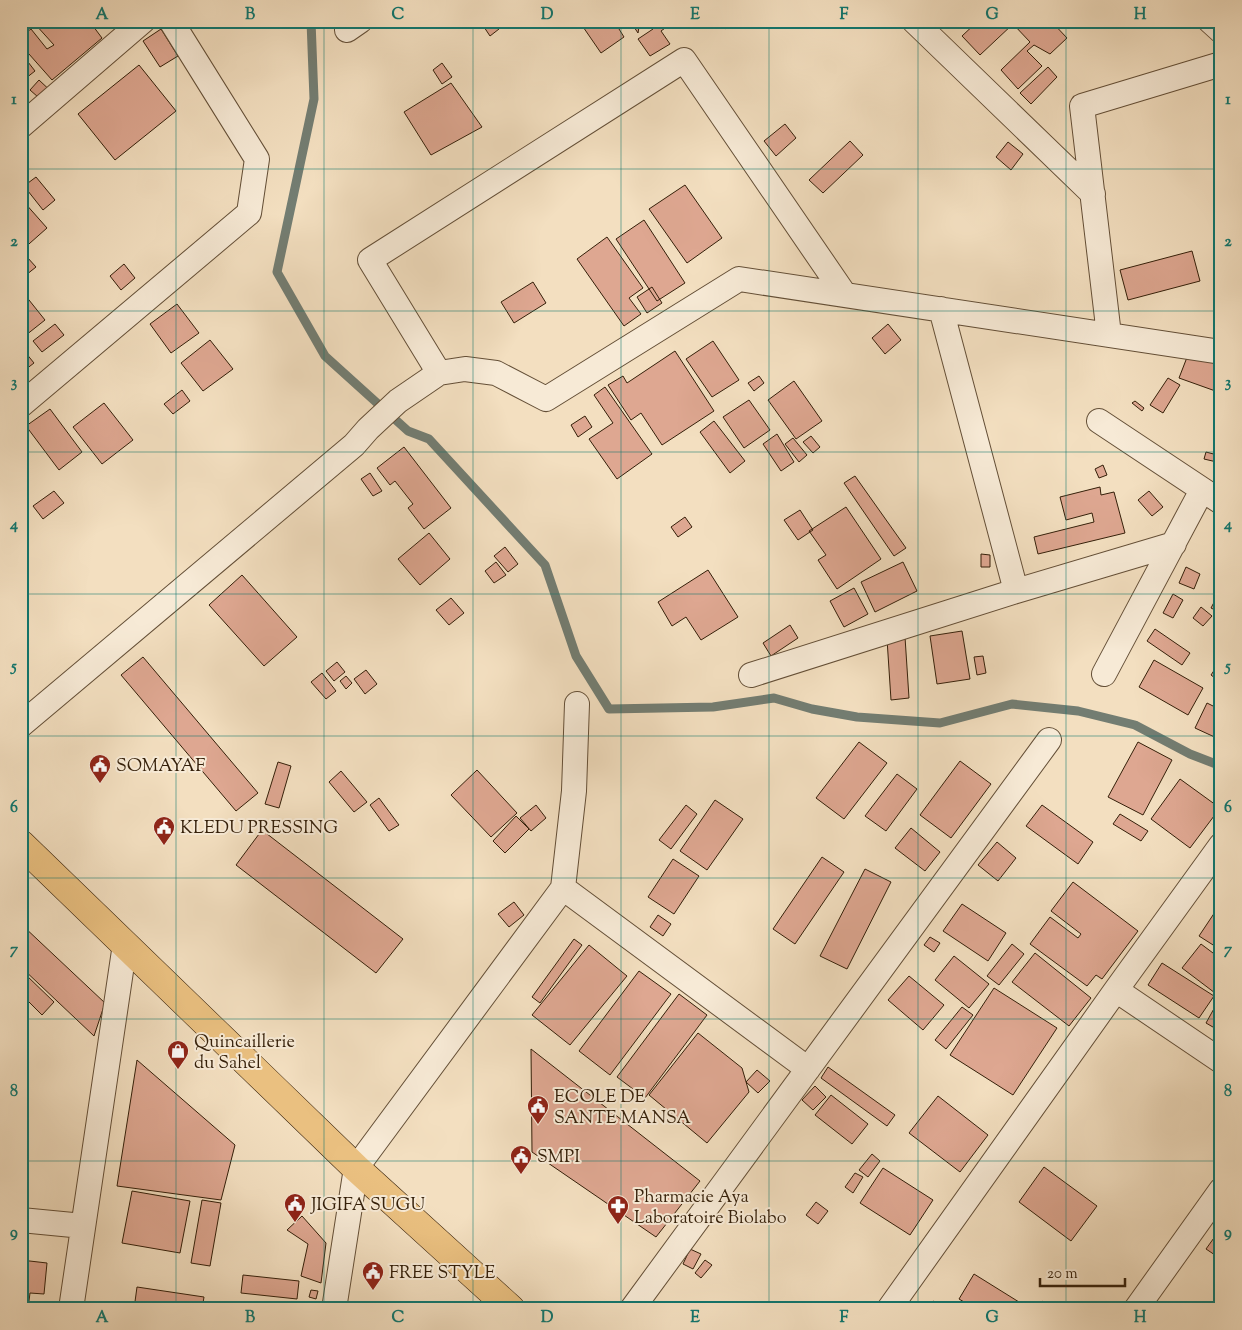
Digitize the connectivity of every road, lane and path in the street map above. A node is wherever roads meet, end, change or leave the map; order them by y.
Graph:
1 (144, 21) edge
2 (171, 21) edge
3 (914, 21) edge
4 (1210, 21) edge
5 (1221, 31) edge
6 (1221, 64) edge
7 (21, 126) edge
8 (1093, 194) junction
9 (845, 295) junction
10 (941, 309) junction
11 (1110, 335) junction
12 (1221, 352) edge
13 (439, 373) junction
14 (21, 405) edge
15 (1099, 421) dead end
16 (1212, 496) edge
17 (1174, 544) junction
18 (1016, 591) junction
19 (1104, 674) dead end
20 (751, 675) dead end
21 (577, 704) dead end
22 (21, 725) edge
23 (1049, 740) dead end
24 (21, 844) edge
25 (1221, 845) edge
26 (563, 888) junction
27 (125, 944) junction
28 (1116, 990) junction
29 (1221, 1061) edge
30 (808, 1069) junction
31 (356, 1168) junction
32 (1221, 1190) edge
33 (21, 1220) edge
34 (83, 1226) junction
35 (71, 1309) edge
36 (334, 1309) edge
37 (511, 1309) edge
38 (632, 1309) edge
39 (889, 1309) edge
40 (1136, 1309) edge

1 - 7 street
2 - 14 street
3 - 8 street
4 - 5 street
6 - 8 street
8 - 11 street
9 - 10 street
9 - 13 street
9 - 13 street
10 - 11 street
10 - 18 street
11 - 12 street
13 - 22 street
15 - 16 street
16 - 17 street
17 - 18 street
17 - 19 street
18 - 20 street
21 - 26 street
23 - 30 street
24 - 27 main road
25 - 28 street
26 - 30 street
26 - 31 street
27 - 31 main road
27 - 34 street
28 - 29 street
28 - 39 street
30 - 38 street
31 - 36 street
31 - 37 main road
32 - 40 street
33 - 34 street
34 - 35 street

